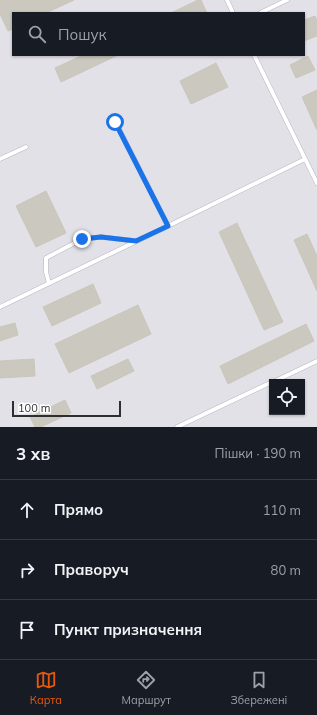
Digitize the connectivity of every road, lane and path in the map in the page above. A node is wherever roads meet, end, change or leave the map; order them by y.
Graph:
1 (227, 0) edge
2 (287, 0) edge
3 (233, 12) edge
4 (262, 12) edge
5 (254, 56) edge
6 (115, 122) dead end
7 (26, 147) dead end
8 (0, 159) edge
9 (305, 159) junction
10 (317, 183) edge
11 (168, 226) junction
12 (136, 241) junction
13 (49, 283) junction
14 (0, 307) edge
15 (317, 361) edge
16 (278, 379) edge
17 (269, 383) edge
18 (176, 427) edge

1 - 3 lane
2 - 4 lane
5 - 9 lane
6 - 11 lane
7 - 8 lane
9 - 10 lane
9 - 11 lane
11 - 12 lane
12 - 13 lane
12 - 13 lane
13 - 14 lane
15 - 16 lane
17 - 18 lane

